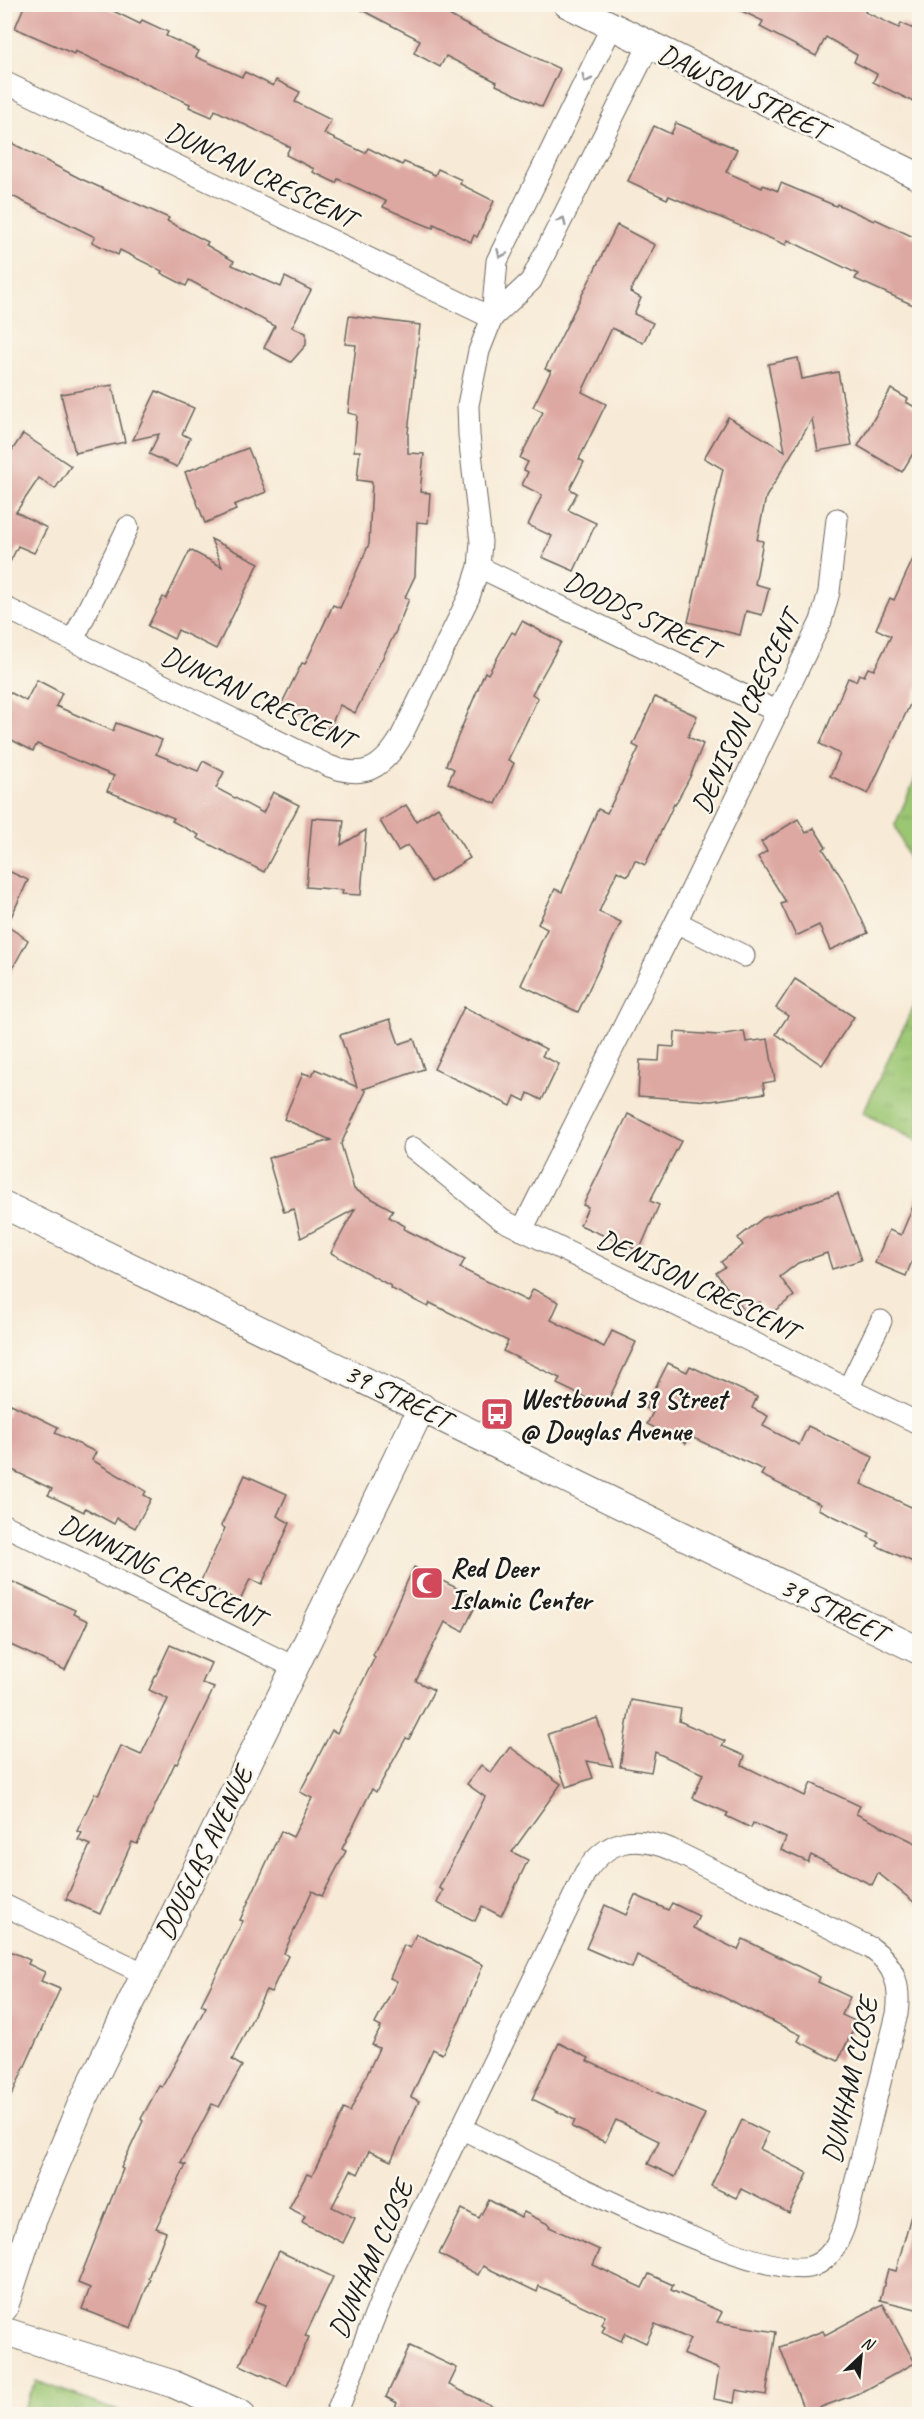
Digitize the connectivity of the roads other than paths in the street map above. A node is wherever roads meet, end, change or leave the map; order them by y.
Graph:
1 (567, 4) edge
2 (612, 26) junction
3 (649, 45) junction
4 (4, 82) edge
5 (920, 177) edge
6 (492, 318) junction
7 (837, 519) dead end
8 (128, 527) dead end
9 (479, 567) junction
10 (4, 607) edge
11 (73, 640) junction
12 (778, 712) junction
13 (676, 922) junction
14 (744, 956) dead end
15 (413, 1148) dead end
16 (4, 1204) edge
17 (522, 1230) junction
18 (881, 1321) dead end
19 (848, 1389) junction
20 (422, 1407) junction
21 (920, 1424) edge
22 (4, 1525) edge
23 (920, 1651) edge
24 (294, 1667) junction
25 (4, 1905) edge
26 (145, 1974) junction
27 (461, 2128) junction
28 (4, 2308) edge
29 (4, 2331) edge
30 (241, 2415) edge
31 (336, 2415) edge

1 - 2 street, DAWSON STREET
2 - 3 street, DAWSON STREET
2 -> 6 street, DUNCAN CRESCENT
3 - 5 street, DAWSON STREET
6 -> 3 street, DUNCAN CRESCENT
4 - 6 street, DUNCAN CRESCENT
6 - 9 street, DUNCAN CRESCENT
7 - 12 street, DENISON CRESCENT
8 - 11 street
9 - 11 street, DUNCAN CRESCENT
9 - 12 street, DODDS STREET
10 - 11 street, DUNCAN CRESCENT
12 - 13 street, DENISON CRESCENT
13 - 14 street
13 - 17 street, DENISON CRESCENT
15 - 17 street, DENISON CRESCENT
16 - 20 street, 39 STREET
17 - 19 street, DENISON CRESCENT
18 - 19 street
19 - 21 street, DENISON CRESCENT
20 - 23 street, 39 STREET
20 - 24 street, DOUGLAS AVENUE
22 - 24 street, DUNNING CRESCENT
24 - 26 street, DOUGLAS AVENUE
25 - 26 street
26 - 28 street, DOUGLAS AVENUE
27 - 27 street, DUNHAM CLOSE
27 - 31 street, DUNHAM CLOSE
29 - 30 street

